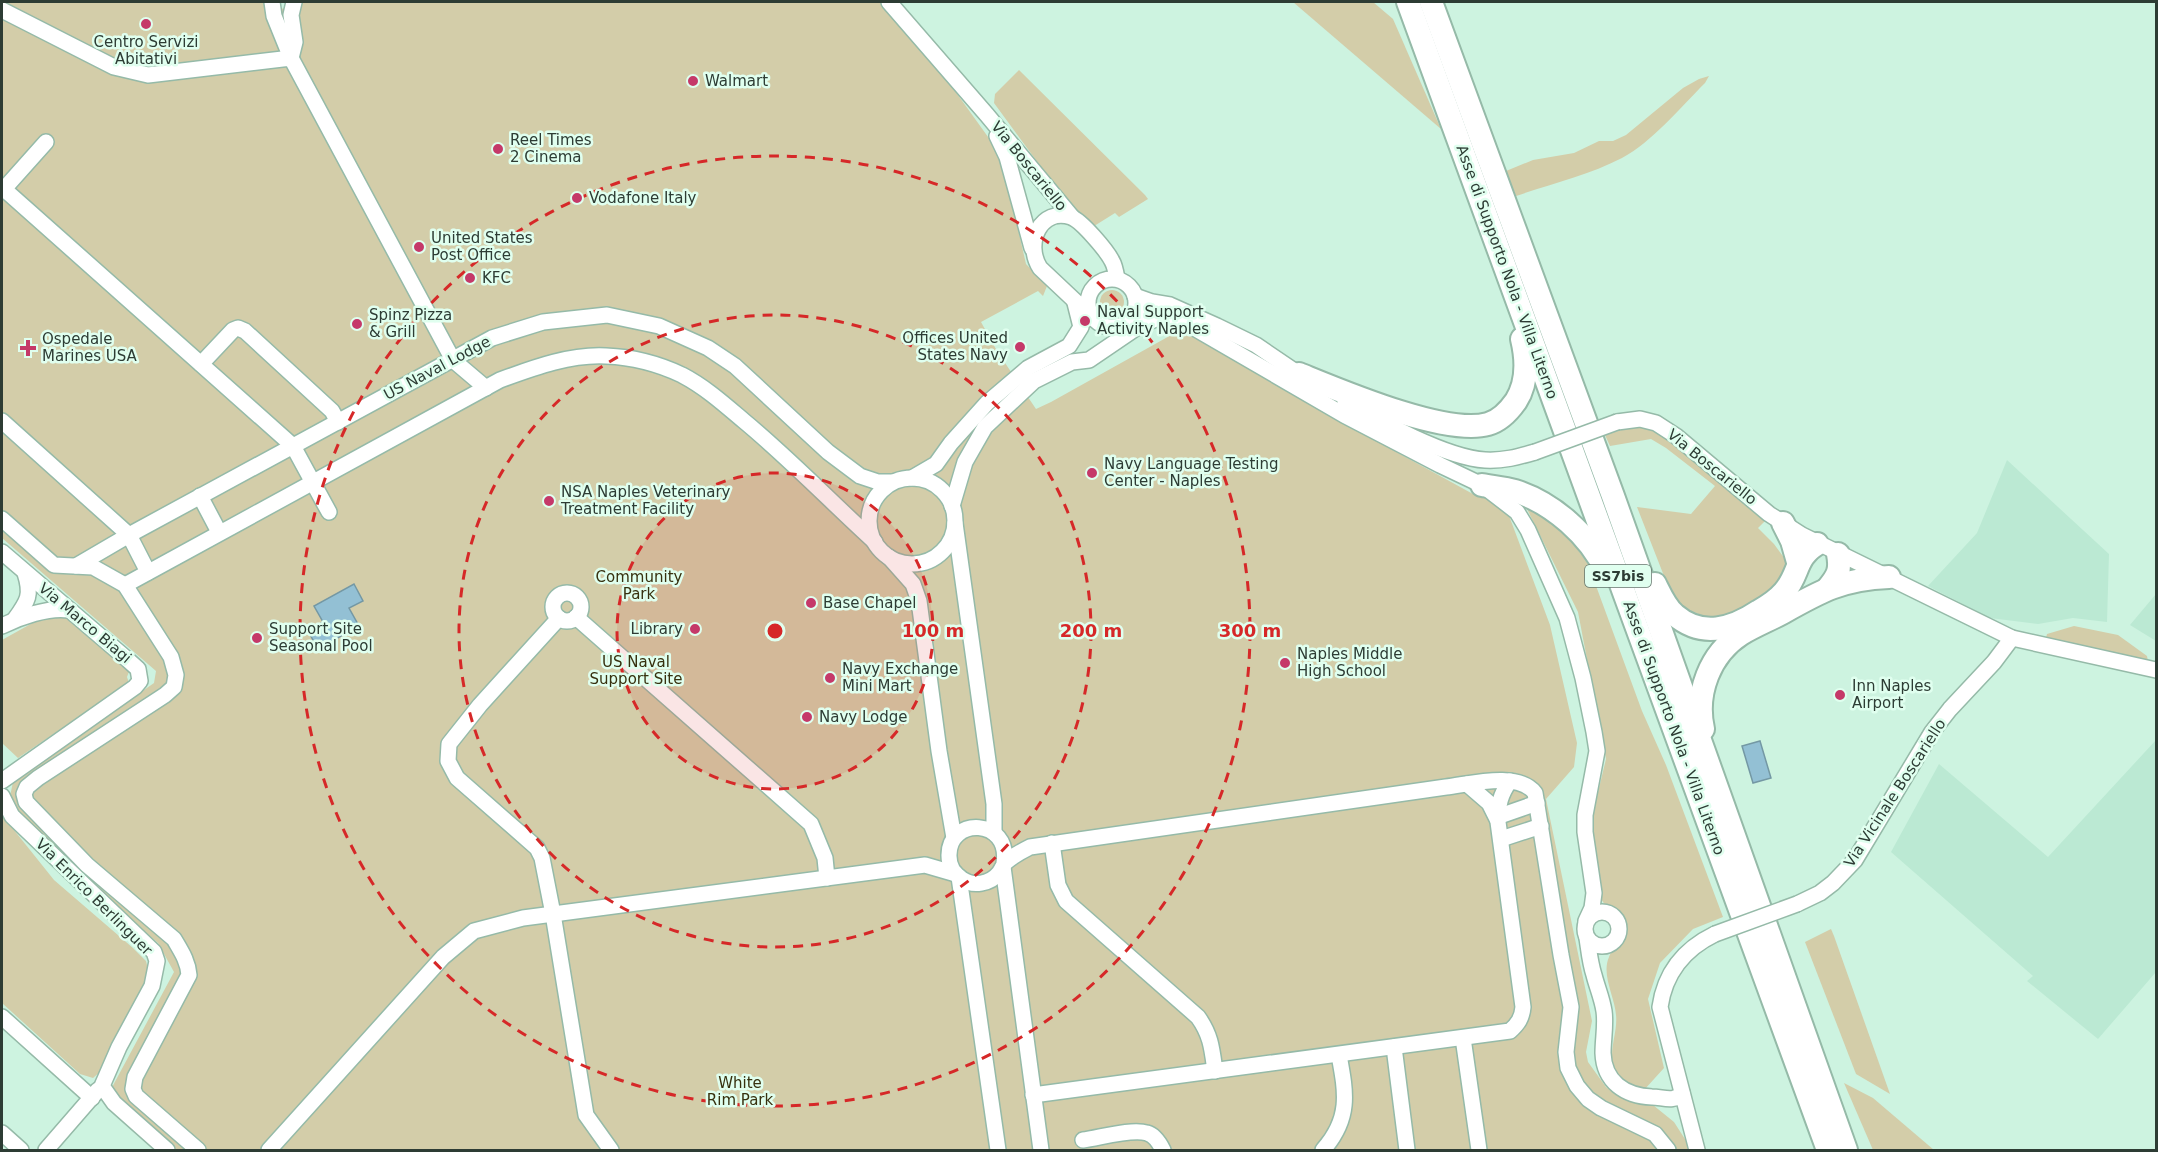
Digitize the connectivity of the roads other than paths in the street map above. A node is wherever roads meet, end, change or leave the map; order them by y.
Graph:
1 (272, 2) edge
2 (294, 2) edge
3 (889, 2) edge
4 (1408, 2) edge
5 (1431, 2) edge
6 (2, 10) edge
7 (291, 58) junction
8 (987, 115) junction
9 (46, 142) dead end
10 (3, 190) edge
11 (1072, 217) junction
12 (1032, 249) junction
13 (1500, 254) junction
14 (1116, 279) junction
15 (1135, 296) junction
16 (1075, 303) junction
17 (1134, 314) junction
18 (1091, 316) junction
19 (1162, 316) junction
20 (1112, 327) junction
21 (1112, 344) junction
22 (453, 360) junction
23 (201, 364) junction
24 (1299, 375) junction
25 (486, 388) junction
26 (2, 421) edge
27 (338, 422) junction
28 (293, 446) junction
29 (912, 478) junction
30 (313, 482) junction
31 (892, 482) junction
32 (1482, 485) junction
33 (200, 496) junction
34 (1613, 496) junction
35 (952, 506) junction
36 (329, 512) dead end
37 (2, 519) edge
38 (955, 523) junction
39 (1783, 523) junction
40 (219, 532) junction
41 (129, 535) junction
42 (875, 542) junction
43 (1817, 544) junction
44 (2, 552) edge
45 (1838, 554) junction
46 (889, 557) junction
47 (1798, 562) junction
48 (76, 566) junction
49 (148, 572) junction
50 (25, 573) junction
51 (1889, 577) junction
52 (125, 585) junction
53 (1827, 588) junction
54 (49, 593) junction
55 (29, 598) junction
56 (49, 610) junction
57 (69, 610) junction
58 (576, 617) junction
59 (559, 618) junction
60 (8, 623) edge
61 (2012, 638) junction
62 (2157, 670) edge
63 (1655, 677) junction
64 (2, 781) edge
65 (1510, 781) junction
66 (1467, 784) junction
67 (2, 796) edge
68 (1719, 798) junction
69 (1537, 802) junction
70 (1498, 818) junction
71 (1541, 826) junction
72 (996, 834) junction
73 (1501, 839) junction
74 (952, 843) junction
75 (1052, 843) junction
76 (1029, 847) junction
77 (925, 865) junction
78 (1003, 865) junction
79 (957, 876) junction
80 (827, 878) junction
81 (553, 914) junction
82 (1586, 921) junction
83 (1587, 938) junction
84 (2, 1017) edge
85 (1463, 1038) junction
86 (1394, 1047) junction
87 (1339, 1055) junction
88 (1215, 1071) junction
89 (102, 1086) junction
90 (1682, 1093) junction
91 (1033, 1095) junction
92 (1653, 1097) junction
93 (92, 1098) junction
94 (1690, 1126) junction
95 (2, 1133) edge
96 (1083, 1140) dead end
97 (21, 1150) edge
98 (46, 1150) edge
99 (167, 1150) edge
100 (198, 1150) edge
101 (269, 1150) edge
102 (611, 1150) edge
103 (999, 1150) edge
104 (1041, 1150) edge
105 (1163, 1150) edge
106 (1323, 1150) edge
107 (1407, 1150) edge
108 (1479, 1150) edge
109 (1668, 1150) edge
110 (1697, 1150) edge
111 (1828, 1150) edge
112 (1846, 1150) edge

1 - 7 street
2 - 7 street
3 - 8 street, Via Boscariello
4 - 13 highway, Asse di Supporto Nola - Villa Literno / SS7bis
5 - 34 highway, Asse di Supporto Nola - Villa Literno / SS7bis
6 - 7 street
7 - 22 street
8 - 11 street, Via Boscariello
8 - 12 street, Via Boscariello
9 - 10 street
10 - 23 street
11 - 12 street
11 - 14 street, Via Boscariello
12 - 16 street, Via Boscariello
13 - 24 highway
13 - 63 highway, Asse di Supporto Nola - Villa Literno / SS7bis
14 - 15 street
14 - 18 street
15 - 17 street
15 - 24 street, Via Boscariello
16 - 18 street, Via Boscariello
16 - 29 street
17 - 19 street
17 - 20 street
18 - 20 street
19 - 21 street
19 - 32 street
20 - 21 street
21 - 35 street
22 - 25 street
22 - 27 street, US Naval Lodge
22 - 31 street, US Naval Lodge
23 - 27 street
23 - 28 street
24 - 39 street, Via Boscariello, bridge
25 - 30 street
25 - 42 street
26 - 41 street
27 - 28 street, US Naval Lodge
28 - 30 street
28 - 33 street, US Naval Lodge
29 - 31 street
29 - 35 street
30 - 36 street
30 - 40 street
31 - 42 street
32 - 63 highway
32 - 82 street
33 - 40 street
33 - 41 street, US Naval Lodge
34 - 47 highway
34 - 68 highway, Asse di Supporto Nola - Villa Literno / SS7bis
35 - 38 street
37 - 48 street
38 - 46 street
38 - 72 street
39 - 43 street, Via Boscariello
39 - 47 highway
40 - 49 street
41 - 48 street, US Naval Lodge
41 - 49 street
42 - 46 street
43 - 45 street, Via Boscariello
43 - 47 highway
44 - 50 street, Via Marco Biagi
45 - 51 street, Via Boscariello
45 - 53 highway
46 - 74 street
48 - 52 street
49 - 52 street
50 - 54 street, Via Marco Biagi
50 - 55 street
51 - 53 highway
51 - 61 street, Via Boscariello
52 - 100 street
53 - 68 highway
54 - 55 street
54 - 56 street
54 - 57 street, Via Marco Biagi
55 - 60 street
56 - 57 street
56 - 60 street
57 - 64 street, Via Marco Biagi
58 - 59 street
58 - 59 street
58 - 80 street
59 - 81 street
61 - 62 street, Via Boscariello
61 - 90 street, Via Vicinale Boscariello, bridge
63 - 111 highway, Asse di Supporto Nola - Villa Literno / SS7bis
65 - 66 street
65 - 69 street
65 - 70 street
66 - 70 street
66 - 75 street
67 - 89 street, Via Enrico Berlinguer
68 - 112 highway, Asse di Supporto Nola - Villa Literno / SS7bis
69 - 70 street
69 - 71 street
70 - 73 street
71 - 73 street
71 - 109 street
72 - 74 street
72 - 76 street
72 - 78 street
73 - 85 street
74 - 77 street
74 - 79 street
75 - 76 street
75 - 88 street
76 - 78 street
77 - 79 street
77 - 80 street
78 - 79 street
78 - 91 street
79 - 103 street
80 - 81 street
81 - 101 street
81 - 102 street
82 - 83 street
82 - 83 street
83 - 92 street
84 - 93 street
85 - 86 street
85 - 108 street
86 - 87 street
86 - 107 street
87 - 88 street
87 - 106 street
88 - 91 street
89 - 93 street, Via Enrico Berlinguer
89 - 99 street
90 - 92 street
90 - 94 street, Via Vicinale Boscariello
91 - 104 street
92 - 94 street
93 - 98 street, Via Enrico Berlinguer
94 - 110 street, Via Vicinale Boscariello
95 - 97 street
96 - 105 street

